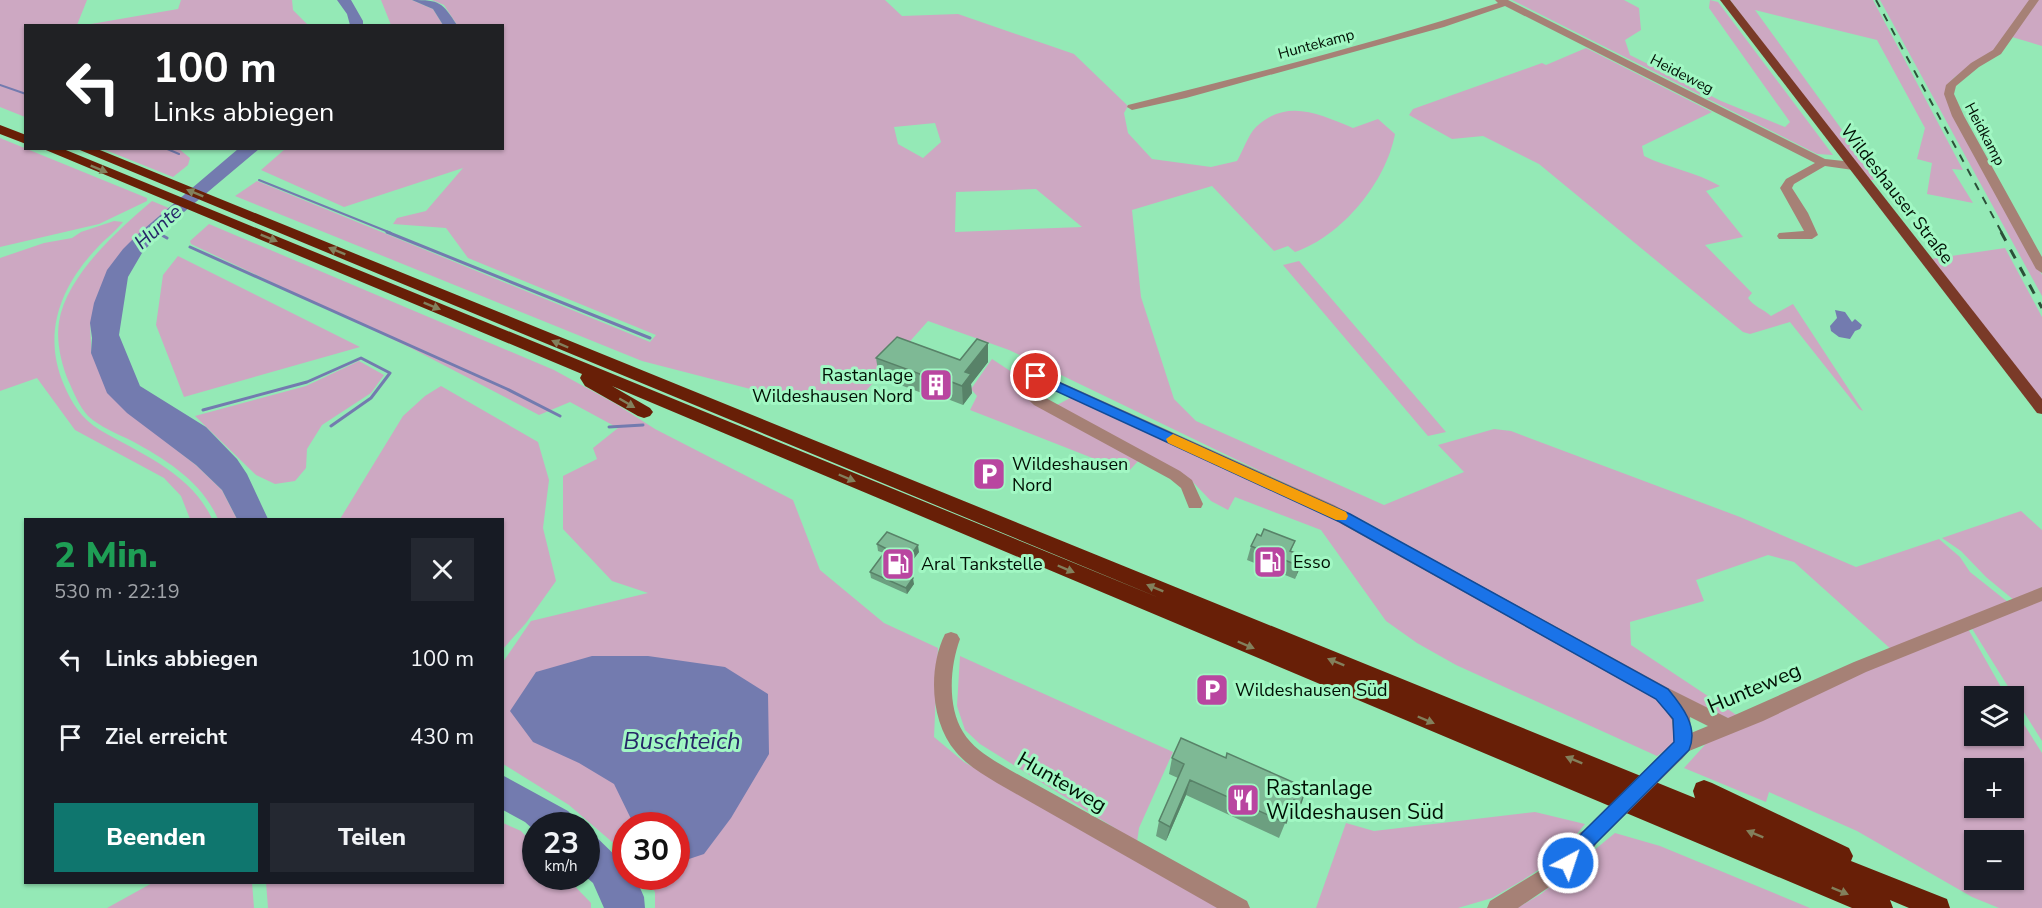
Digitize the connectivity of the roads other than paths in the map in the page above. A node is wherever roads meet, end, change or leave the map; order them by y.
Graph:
1 (1725, 0) edge
2 (2034, 0) edge
3 (1503, 1) edge
4 (1132, 107) dead end
5 (0, 116) edge
6 (24, 125) edge
7 (0, 129) edge
8 (24, 139) edge
9 (53, 150) edge
10 (87, 150) edge
11 (1822, 162) junction
12 (1853, 166) junction
13 (221, 211) junction
14 (1783, 236) dead end
15 (2042, 269) edge
16 (580, 366) junction
17 (2042, 409) edge
18 (644, 412) dead end
19 (1195, 504) dead end
20 (2042, 594) edge
21 (951, 639) dead end
22 (1662, 694) junction
23 (1726, 726) junction
24 (1679, 749) junction
25 (1704, 791) dead end
26 (1906, 895) junction
27 (1240, 908) edge
28 (1497, 908) edge
29 (1881, 908) edge
30 (1938, 908) edge

1 - 12 main road, Wildeshauser Straße
2 - 15 street, Heidkamp
3 - 4 street, Huntekamp
3 - 11 street, Heideweg
5 - 6 highway
7 - 8 highway
9 -> 13 highway
13 -> 10 highway
11 - 12 street, Heideweg
11 - 14 street
12 - 17 main road, Wildeshauser Straße
13 -> 16 highway
26 -> 13 highway
16 -> 18 highway
16 -> 29 highway
19 - 22 street
20 - 23 street, Hunteweg
21 - 27 street, Hunteweg
22 - 23 street
22 - 24 street
23 - 24 street, Hunteweg
24 - 28 street, Hunteweg, bridge
25 - 26 highway
26 - 30 highway

